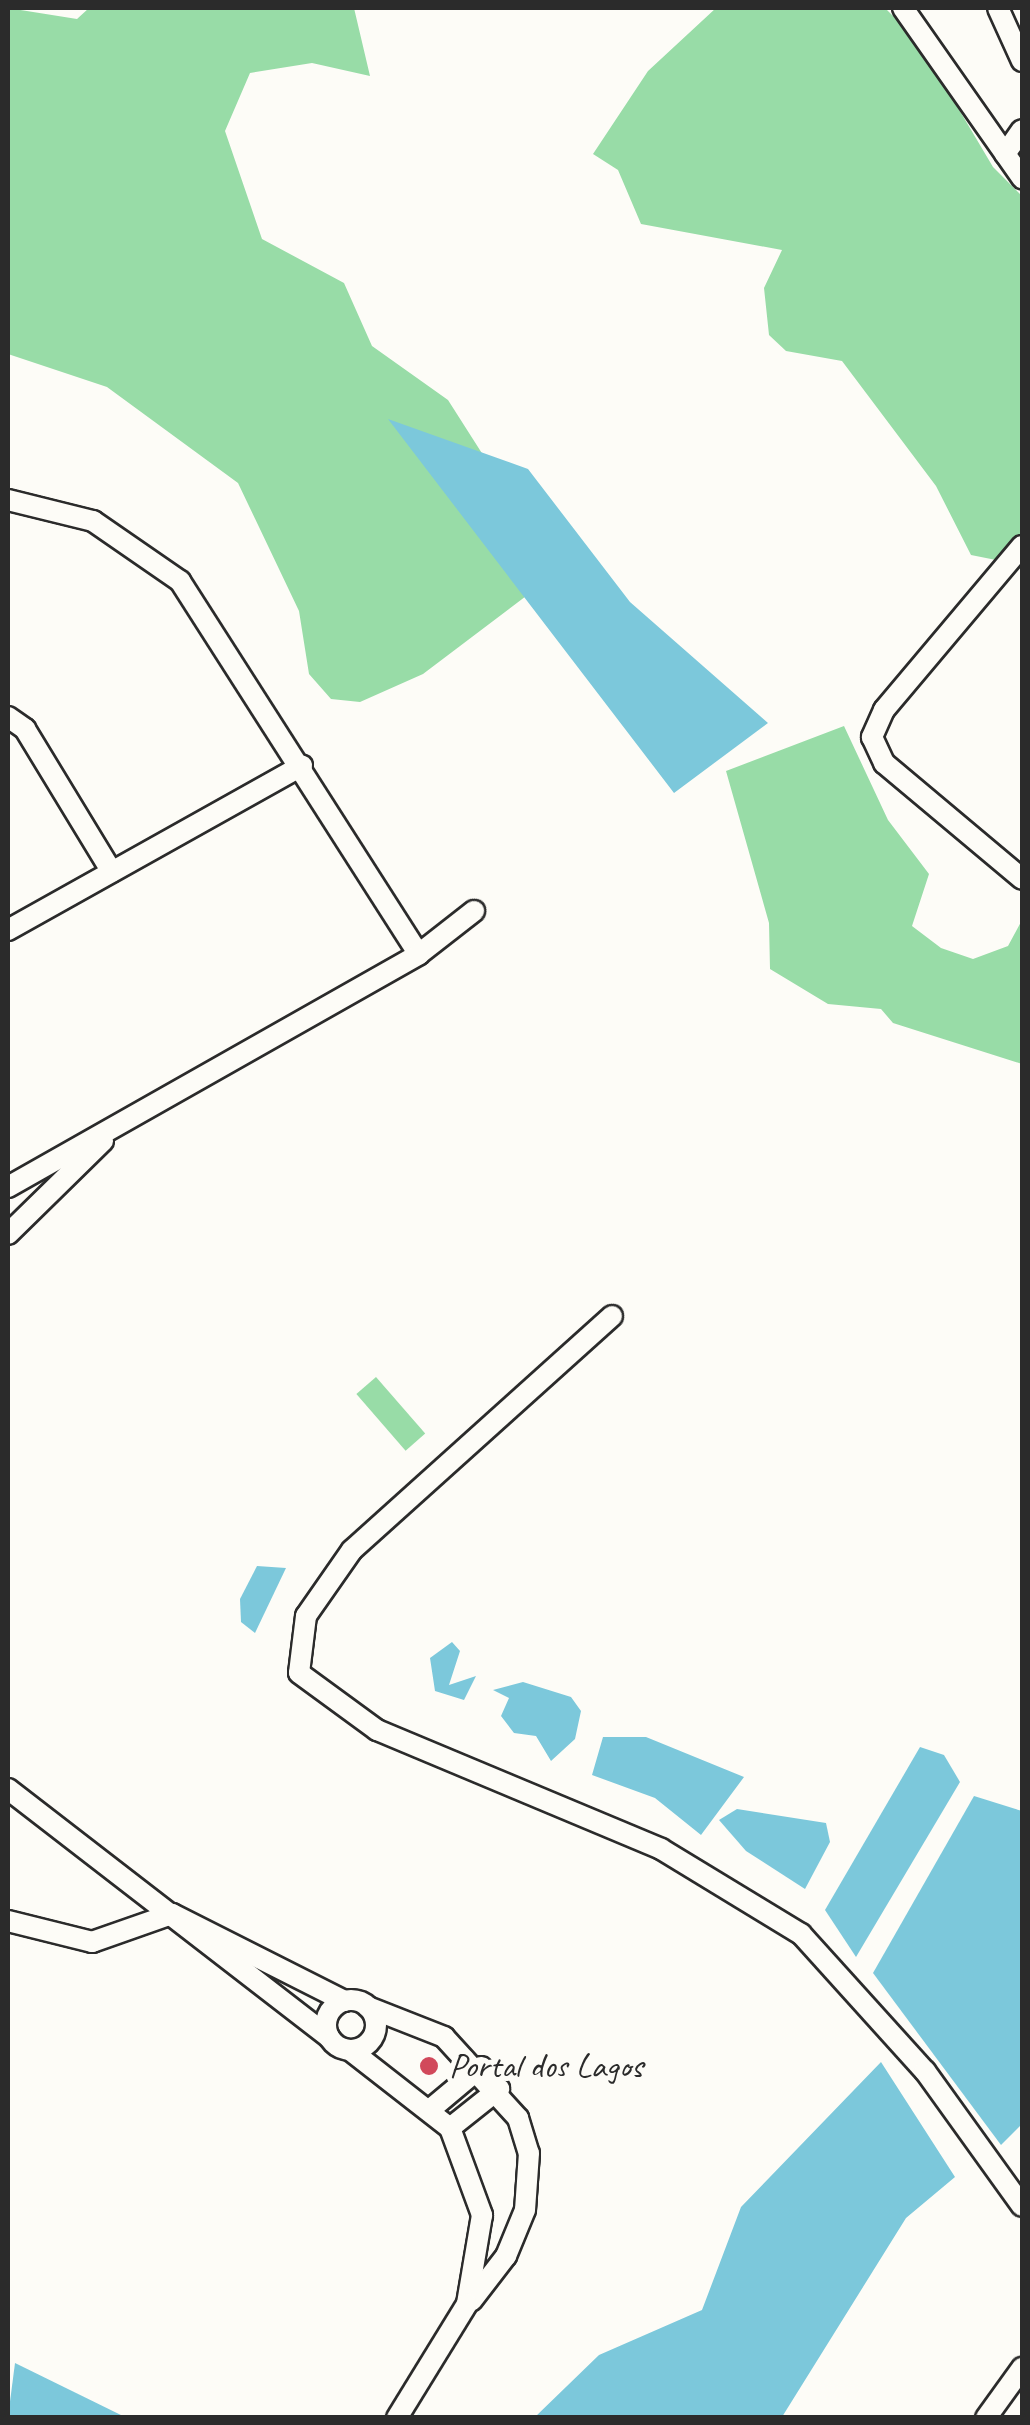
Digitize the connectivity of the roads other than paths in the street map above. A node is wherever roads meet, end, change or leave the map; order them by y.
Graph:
1 (902, 8) edge
2 (998, 8) edge
3 (1022, 62) edge
4 (1022, 130) edge
5 (1006, 154) junction
6 (1022, 178) edge
7 (8, 500) edge
8 (1022, 546) edge
9 (8, 717) edge
10 (302, 766) junction
11 (112, 872) junction
12 (1022, 879) edge
13 (474, 912) dead end
14 (8, 930) edge
15 (419, 954) junction
16 (124, 1121) junction
17 (8, 1187) edge
18 (8, 1234) edge
19 (612, 1316) dead end
20 (8, 1790) edge
21 (172, 1914) junction
22 (8, 1921) edge
23 (344, 2001) junction
24 (368, 2007) junction
25 (328, 2036) junction
26 (350, 2050) junction
27 (481, 2068) junction
28 (500, 2089) junction
29 (432, 2108) junction
30 (450, 2128) junction
31 (1022, 2206) edge
32 (467, 2304) junction
33 (1022, 2368) edge
34 (397, 2418) edge
35 (986, 2418) edge

1 - 5 street
2 - 3 street
4 - 5 street
5 - 6 street
7 - 10 street
8 - 12 street
9 - 11 street
10 - 11 street
10 - 15 street
11 - 14 street
13 - 15 street
15 - 16 street
16 - 17 street
16 - 18 street
19 - 31 street
20 - 21 street
21 - 22 street
21 - 23 street
21 - 25 street
23 - 24 street
23 - 25 street
24 - 26 street
24 - 27 street
25 - 26 street
26 - 29 street
27 - 28 street
27 - 29 street
28 - 30 street
28 - 32 street
29 - 30 street
30 - 32 street
32 - 34 street
33 - 35 street

